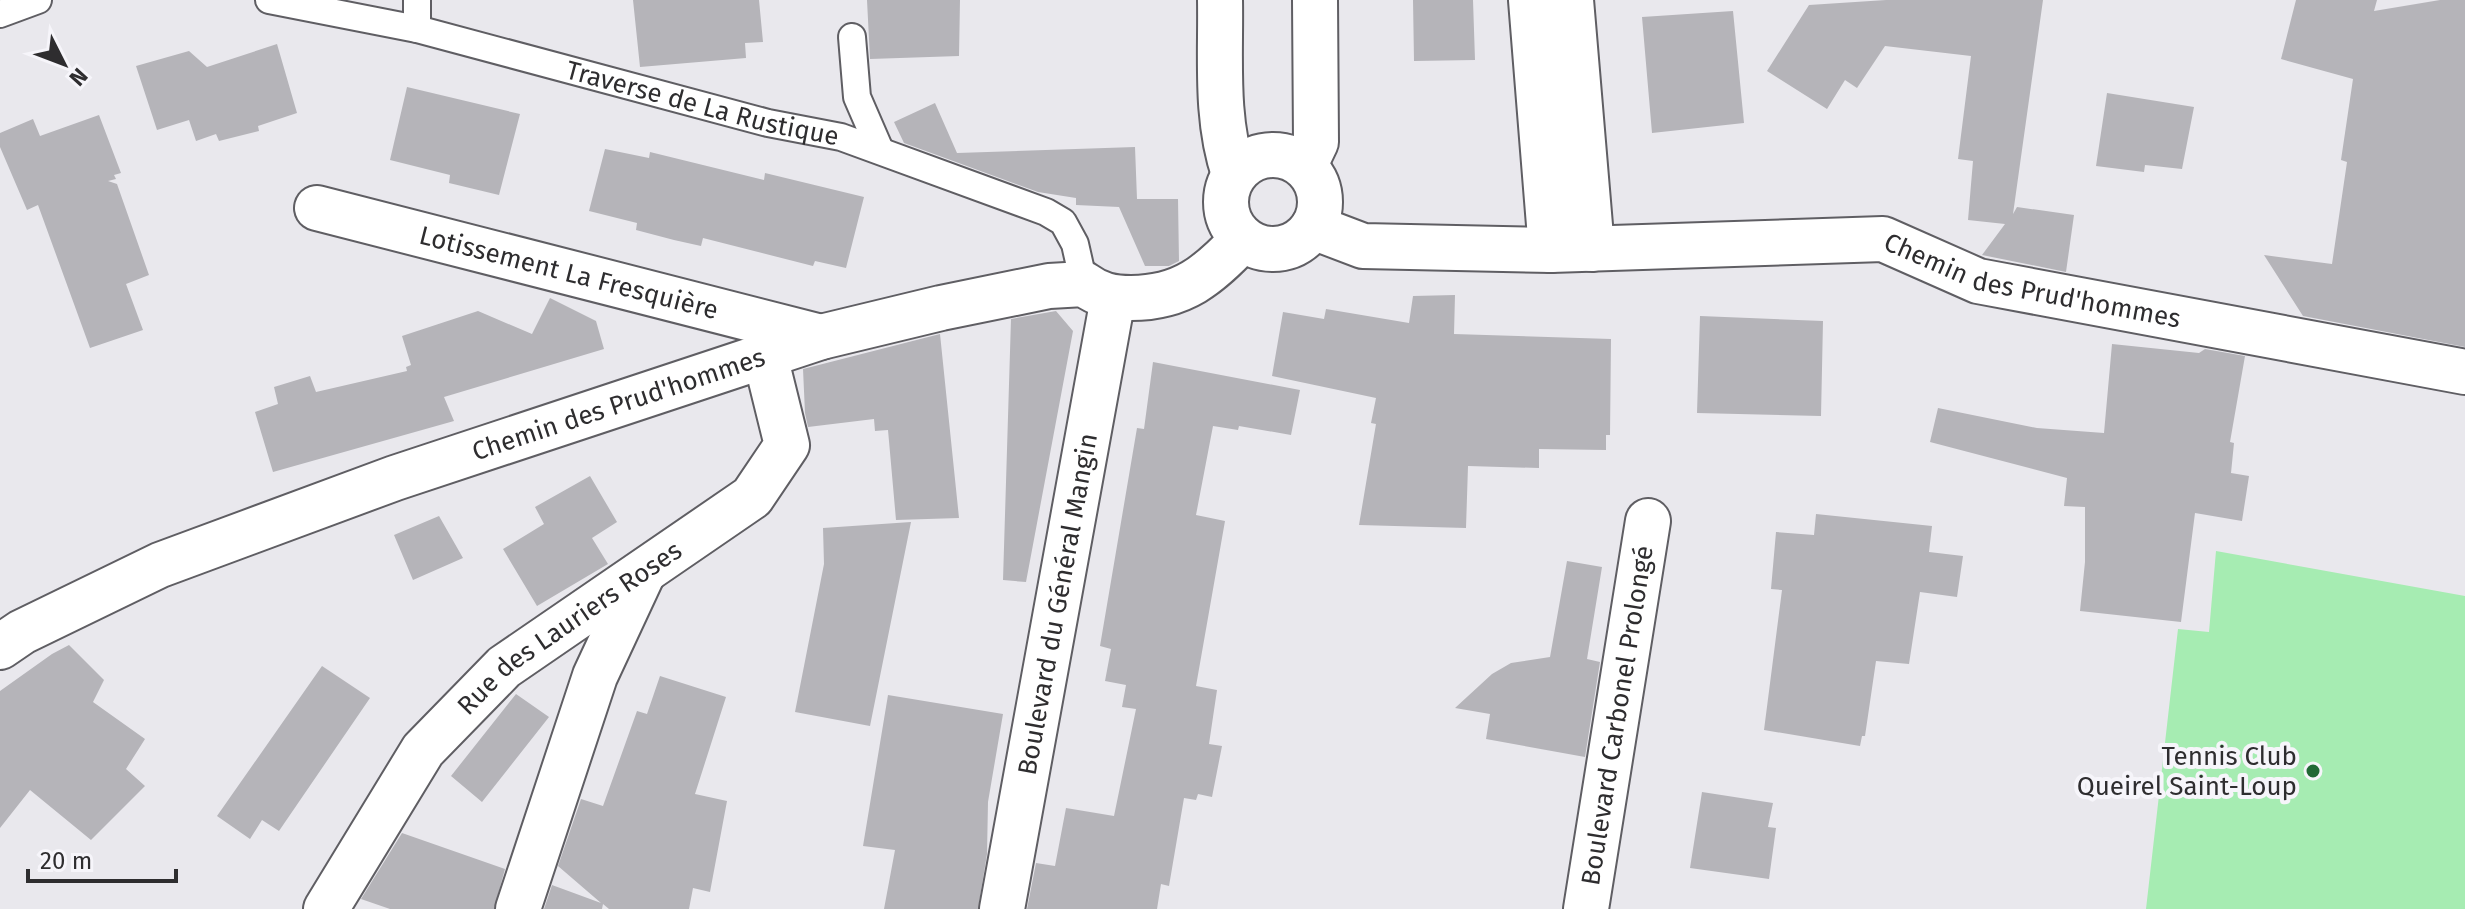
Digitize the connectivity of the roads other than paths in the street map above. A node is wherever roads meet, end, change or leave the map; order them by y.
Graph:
1 (38, 0) edge
2 (269, 0) edge
3 (417, 0) edge
4 (1220, 0) edge
5 (1315, 0) edge
6 (1531, 0) edge
7 (1571, 0) edge
8 (0, 14) edge
9 (417, 29) junction
10 (852, 37) dead end
11 (880, 150) junction
12 (1305, 165) junction
13 (1234, 174) junction
14 (317, 208) dead end
15 (1313, 227) junction
16 (1243, 239) junction
17 (1571, 249) junction
18 (1099, 291) junction
19 (821, 337) junction
20 (765, 356) junction
21 (2465, 372) edge
22 (1648, 521) dead end
23 (644, 571) junction
24 (7, 634) edge
25 (326, 909) edge
26 (518, 909) edge
27 (1002, 909) edge
28 (1586, 909) edge

1 - 8 lane
2 - 9 lane, Traverse de La Rustique
3 - 9 lane
4 - 13 street
5 - 12 street
6 - 17 street
7 - 17 street
9 - 11 lane, Traverse de La Rustique
10 - 11 lane
11 - 18 lane, Traverse de La Rustique
12 - 13 street
12 - 15 street
13 - 16 street
14 - 19 street, Lotissement La Fresquière
15 - 16 street
15 - 17 street, Chemin des Prud'hommes
16 - 18 street, Chemin des Prud'hommes
17 - 21 street, Chemin des Prud'hommes
18 - 19 street, Chemin des Prud'hommes
18 - 27 street, Boulevard du Général Mangin
19 - 20 street, Chemin des Prud'hommes
20 - 23 street, Rue des Lauriers Roses
20 - 24 street, Chemin des Prud'hommes
22 - 28 street, Boulevard Carbonel Prolongé
23 - 25 street, Rue des Lauriers Roses
23 - 26 street

